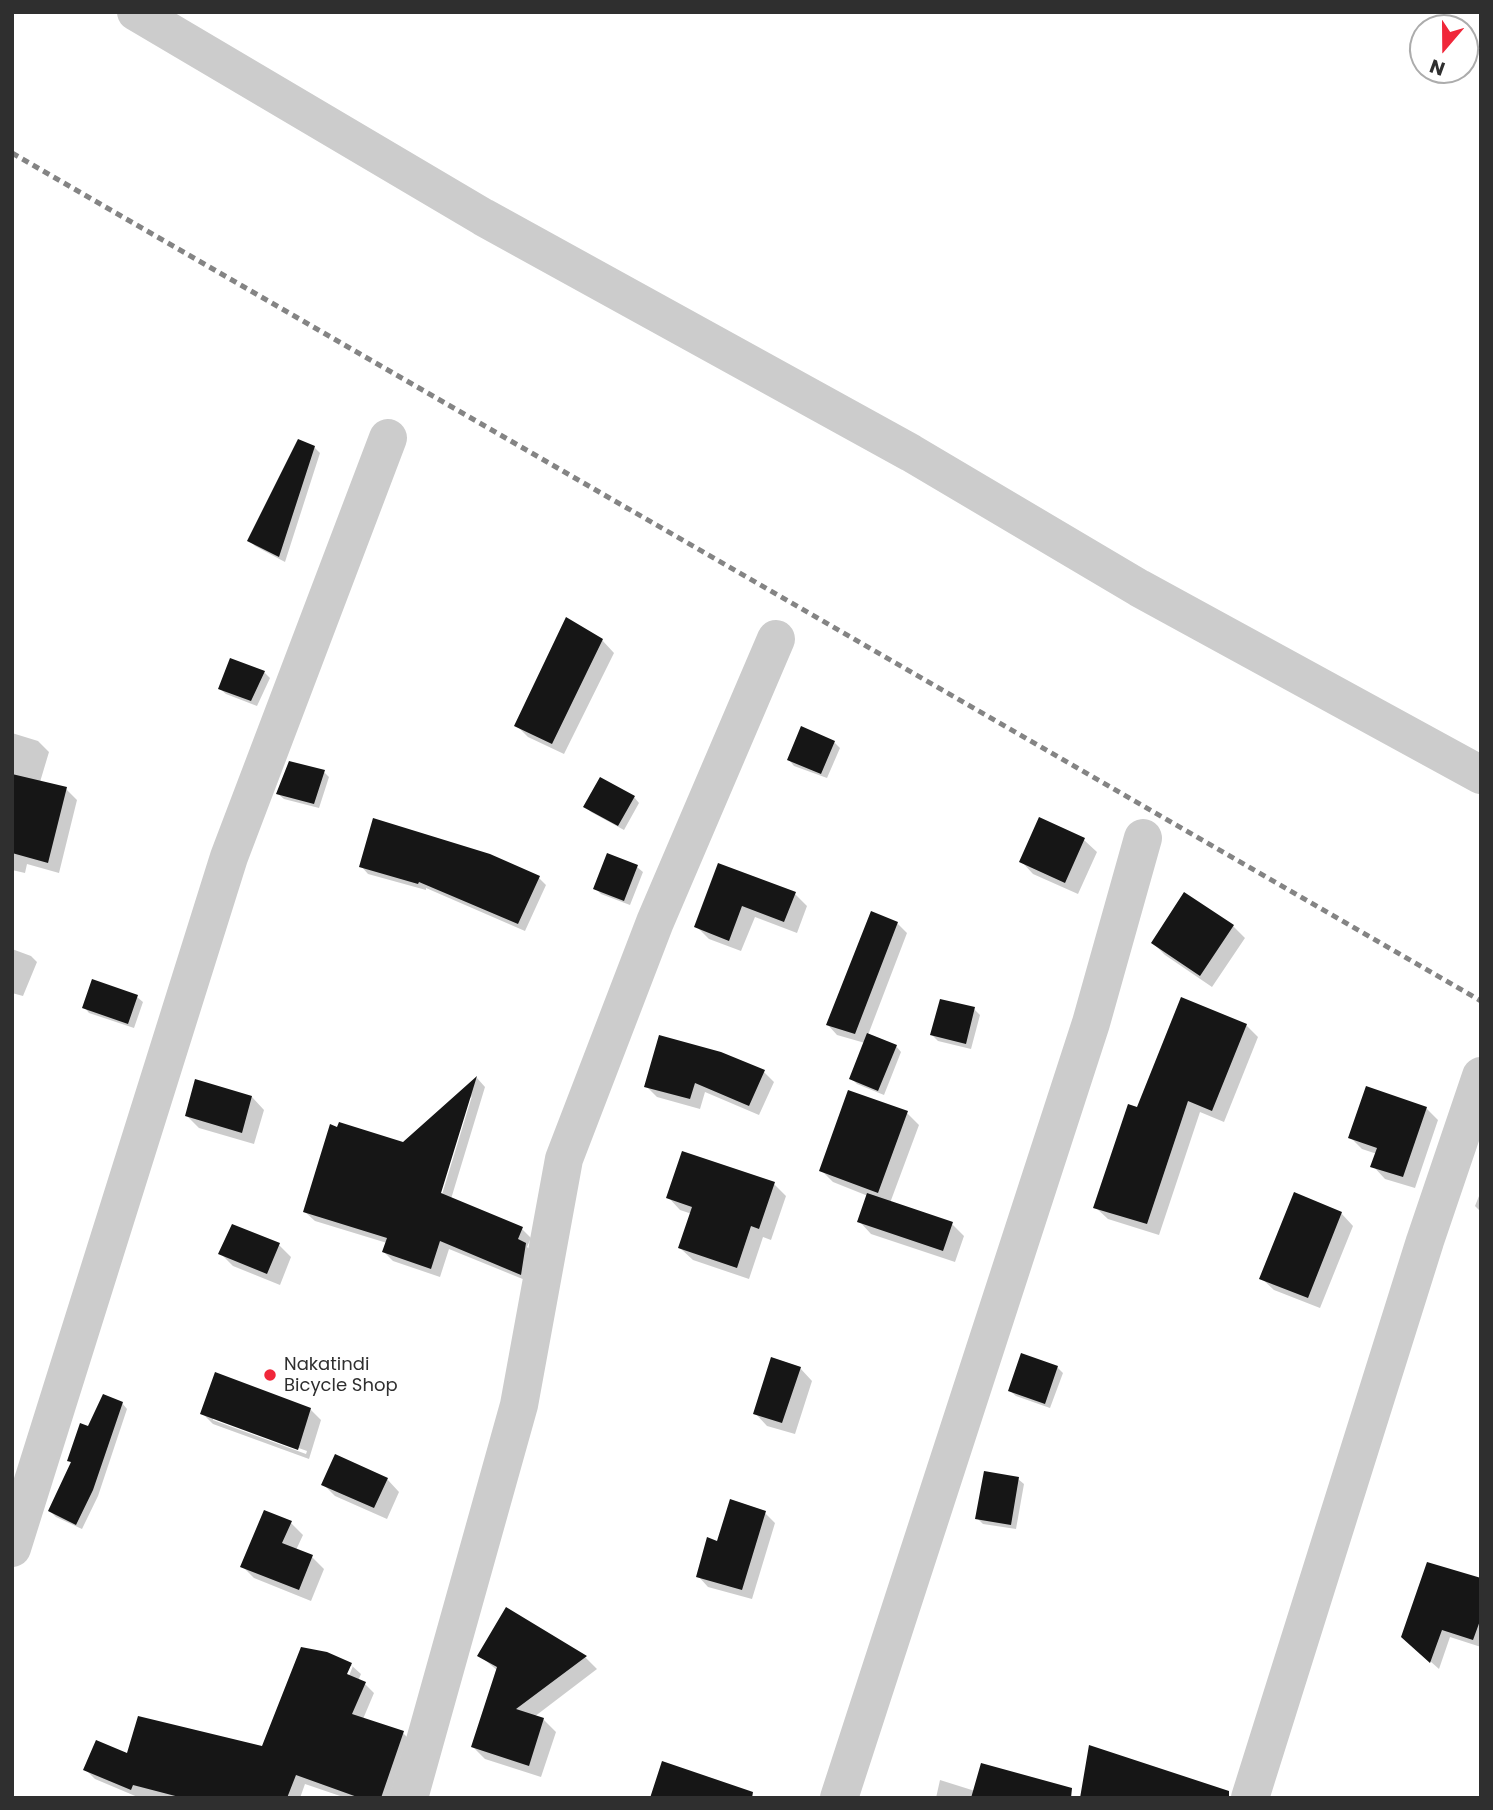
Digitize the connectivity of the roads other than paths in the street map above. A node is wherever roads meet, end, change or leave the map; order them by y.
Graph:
1 (136, 12) edge
2 (388, 438) dead end
3 (776, 639) dead end
4 (1481, 775) edge
5 (1143, 838) dead end
6 (1481, 1076) edge
7 (16, 1526) edge
8 (409, 1798) edge
9 (839, 1798) edge
10 (1250, 1798) edge

1 - 4 street
2 - 7 street
3 - 8 street
5 - 9 street
6 - 10 street

